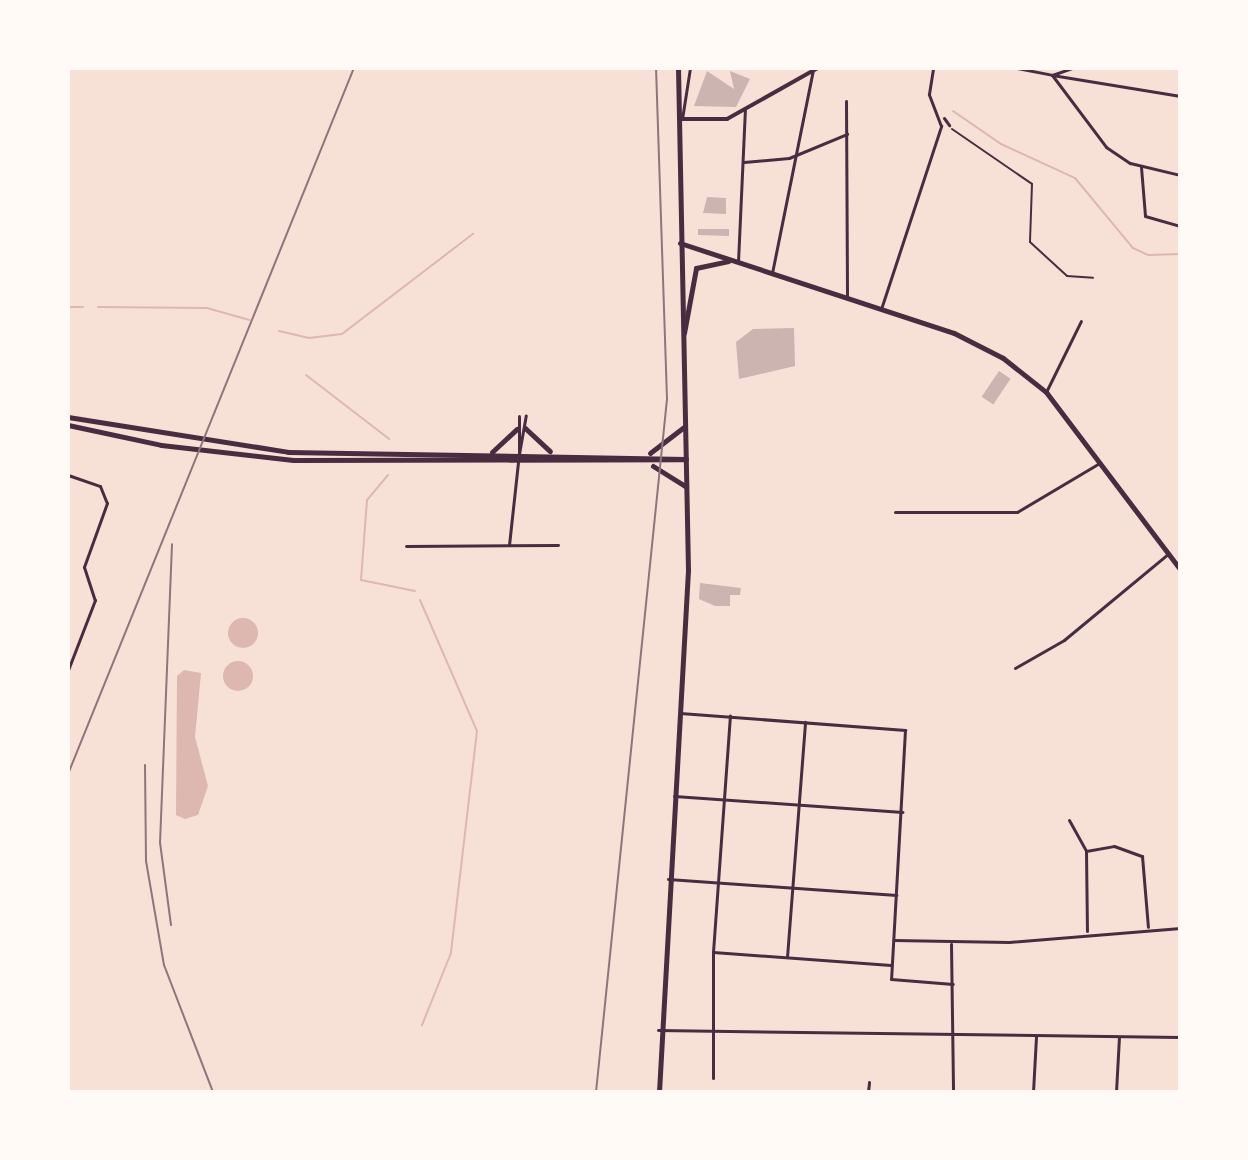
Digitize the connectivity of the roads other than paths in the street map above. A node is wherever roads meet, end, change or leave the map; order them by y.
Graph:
1 (678, 68) edge
2 (690, 68) edge
3 (933, 68) edge
4 (1017, 68) edge
5 (1052, 68) edge
6 (1072, 68) edge
7 (816, 69) edge
8 (1052, 75) junction
9 (1180, 96) edge
10 (846, 101) dead end
11 (745, 110) junction
12 (942, 115) junction
13 (682, 119) junction
14 (949, 125) road end
15 (847, 134) junction
16 (798, 152) junction
17 (744, 162) junction
18 (1141, 167) junction
19 (1180, 175) edge
20 (1180, 226) edge
21 (680, 243) junction
22 (738, 262) junction
23 (772, 273) junction
24 (847, 298) junction
25 (881, 309) junction
26 (1081, 321) dead end
27 (683, 338) junction
28 (1046, 392) junction
29 (519, 416) dead end
30 (526, 416) dead end
31 (68, 417) edge
32 (68, 425) edge
33 (685, 425) junction
34 (525, 428) junction
35 (517, 429) junction
36 (491, 453) junction
37 (519, 453) junction
38 (555, 453) junction
39 (647, 455) junction
40 (686, 459) junction
41 (1099, 463) junction
42 (518, 464) junction
43 (648, 464) junction
44 (68, 475) edge
45 (686, 487) junction
46 (895, 512) dead end
47 (509, 545) junction
48 (558, 545) dead end
49 (406, 546) dead end
50 (1168, 554) junction
51 (1180, 569) edge
52 (1015, 668) dead end
53 (68, 670) edge
54 (680, 713) junction
55 (730, 716) junction
56 (805, 722) junction
57 (674, 796) junction
58 (724, 799) junction
59 (798, 804) junction
60 (902, 812) junction
61 (1069, 820) dead end
62 (1086, 851) junction
63 (668, 879) junction
64 (718, 883) junction
65 (792, 888) junction
66 (896, 895) junction
67 (1180, 928) edge
68 (1148, 929) junction
69 (1087, 931) junction
70 (894, 940) junction
71 (951, 942) junction
72 (713, 952) junction
73 (787, 957) junction
74 (891, 965) junction
75 (953, 984) junction
76 (658, 1030) junction
77 (710, 1030) junction
78 (953, 1034) junction
79 (1036, 1036) junction
80 (1119, 1037) junction
81 (1180, 1037) edge
82 (713, 1078) dead end
83 (869, 1082) dead end
84 (656, 1090) edge
85 (868, 1092) edge
86 (953, 1092) edge
87 (1033, 1092) edge
88 (1116, 1092) edge

1 - 13 main road
2 - 13 street
3 - 12 street
4 - 8 street
5 - 8 street
6 - 8 street
7 - 11 street
7 - 16 street
8 - 9 street
8 - 18 street
10 - 15 street
11 - 13 street
11 - 17 street
12 - 14 street
12 - 25 street
13 - 21 main road
15 - 16 street
15 - 24 street
16 - 17 street
16 - 23 street
17 - 22 street
18 - 19 street
18 - 20 street
21 - 22 main road
21 - 27 main road
22 - 23 main road
22 - 27 main road
23 - 24 main road
24 - 25 main road
25 - 28 main road
26 - 28 street
27 - 33 main road
28 - 41 main road
29 - 35 street
30 - 34 street
31 - 36 main road
32 - 42 main road
33 - 39 main road
33 - 40 main road
34 - 37 street
34 - 38 main road
35 - 36 main road
35 - 37 street
36 - 37 main road
37 - 38 main road
37 - 42 street
38 - 39 main road
39 - 40 main road
40 - 43 main road
40 - 45 main road
41 - 46 street
41 - 50 main road
42 - 43 main road
42 - 47 street
43 - 45 main road
44 - 53 street
45 - 54 main road
47 - 48 street
47 - 49 street
50 - 51 main road
50 - 52 street
54 - 55 street
54 - 57 main road
55 - 56 street
55 - 58 street
56 - 59 street
56 - 60 street
57 - 58 street
57 - 63 main road
58 - 59 street
58 - 64 street
59 - 60 street
59 - 65 street
60 - 66 street
61 - 62 street
62 - 68 street
62 - 69 street
63 - 64 street
63 - 76 main road
64 - 65 street
64 - 72 street
65 - 66 street
65 - 73 street
66 - 70 street
67 - 68 street
68 - 69 street
69 - 71 street
70 - 71 street
70 - 74 street
71 - 75 street
72 - 73 street
72 - 77 street
73 - 74 street
74 - 75 street
75 - 78 street
76 - 77 street
76 - 84 main road
77 - 78 street
77 - 82 street
78 - 79 street
78 - 86 street
79 - 80 street
79 - 87 street
80 - 81 street
80 - 88 street
83 - 85 street

